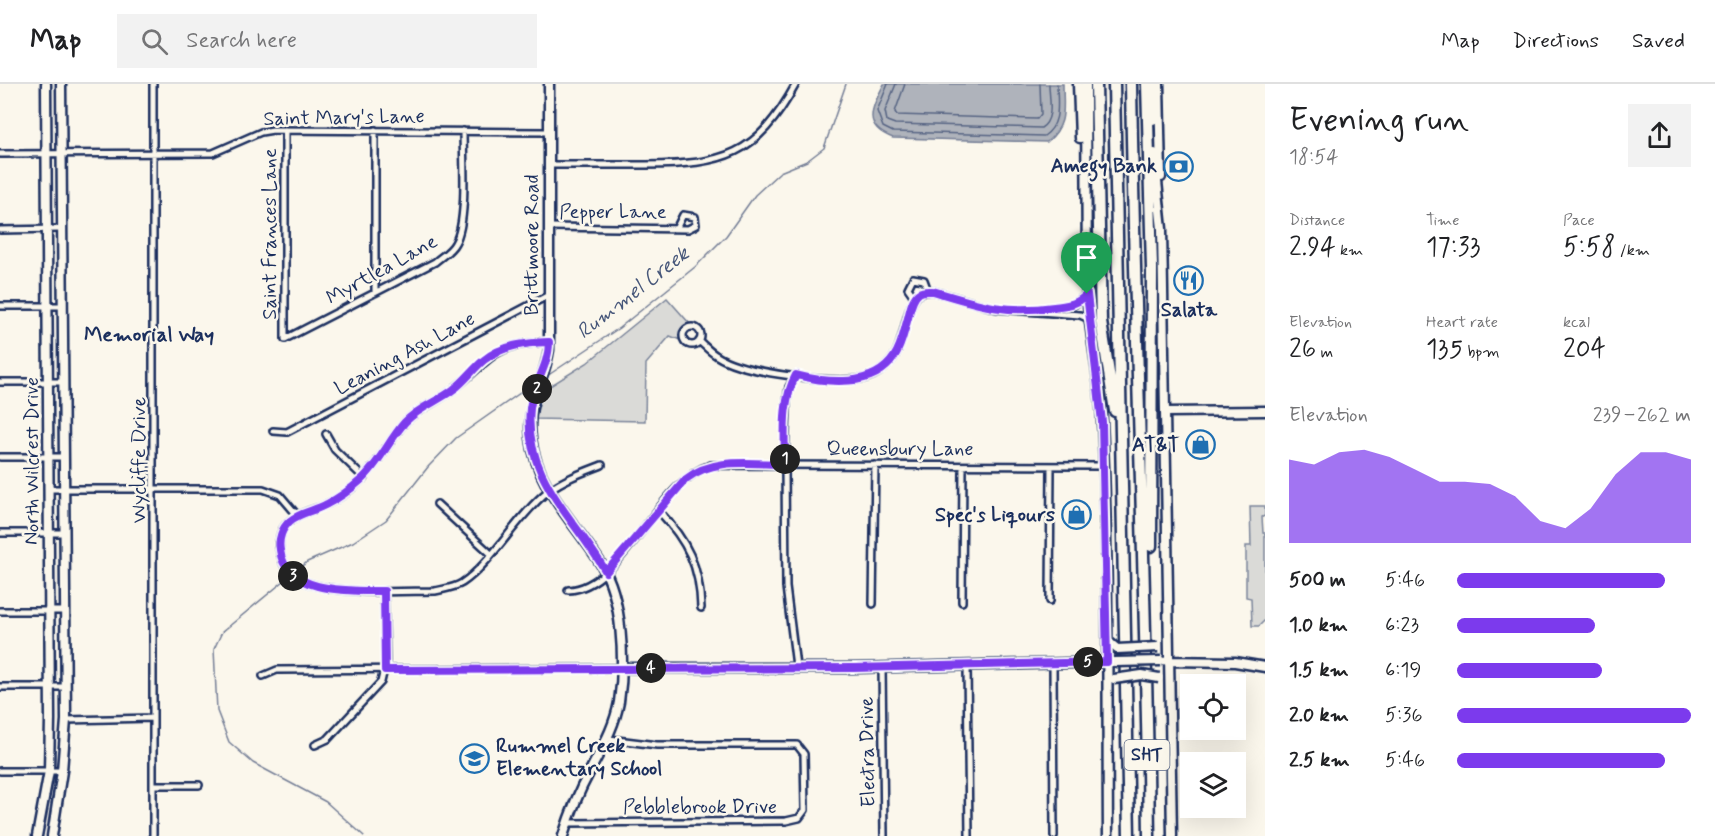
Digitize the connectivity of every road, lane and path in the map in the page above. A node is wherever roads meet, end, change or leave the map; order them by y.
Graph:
1 (46, 84) edge
2 (61, 84) edge
3 (153, 84) edge
4 (549, 84) edge
5 (796, 84) edge
6 (1078, 84) edge
7 (1086, 84) edge
8 (1096, 84) edge
9 (1114, 84) edge
10 (1131, 84) edge
11 (1145, 84) edge
12 (1152, 84) edge
13 (1160, 84) edge
14 (285, 130) junction
15 (375, 130) junction
16 (463, 131) junction
17 (549, 132) junction
18 (47, 153) junction
19 (0, 154) edge
20 (62, 154) junction
21 (153, 154) junction
22 (549, 165) junction
23 (1085, 190) junction
24 (549, 227) junction
25 (677, 227) dead end
26 (61, 229) junction
27 (1162, 229) junction
28 (0, 230) edge
29 (48, 230) junction
30 (928, 291) junction
31 (375, 293) junction
32 (1087, 294) junction
33 (549, 295) junction
34 (915, 298) junction
35 (0, 306) edge
36 (47, 306) junction
37 (62, 306) junction
38 (1034, 311) junction
39 (1089, 319) junction
40 (285, 339) joint
41 (699, 341) dead end
42 (549, 342) junction
43 (796, 375) junction
44 (48, 381) junction
45 (0, 382) edge
46 (62, 382) junction
47 (1265, 411) edge
48 (1166, 412) junction
49 (273, 431) dead end
50 (326, 434) dead end
51 (0, 457) edge
52 (48, 457) junction
53 (62, 457) junction
54 (785, 464) junction
55 (603, 465) dead end
56 (875, 465) junction
57 (963, 466) junction
58 (1051, 466) junction
59 (1104, 466) junction
60 (364, 478) junction
61 (49, 489) junction
62 (64, 489) junction
63 (155, 489) junction
64 (549, 491) junction
65 (437, 504) dead end
66 (1122, 504) junction
67 (659, 511) junction
68 (297, 515) junction
69 (0, 533) edge
70 (49, 533) junction
71 (64, 533) junction
72 (490, 553) junction
73 (606, 572) junction
74 (1144, 581) junction
75 (568, 590) dead end
76 (384, 591) junction
77 (962, 602) dead end
78 (1050, 602) dead end
79 (873, 604) dead end
80 (701, 608) dead end
81 (0, 611) edge
82 (49, 611) junction
83 (64, 611) junction
84 (1106, 634) junction
85 (1170, 635) junction
86 (1171, 661) junction
87 (1111, 662) junction
88 (1053, 663) junction
89 (796, 666) junction
90 (967, 666) junction
91 (882, 667) junction
92 (1265, 667) edge
93 (620, 668) junction
94 (385, 670) junction
95 (263, 676) dead end
96 (0, 687) edge
97 (50, 687) junction
98 (64, 687) junction
99 (1107, 689) junction
100 (1171, 694) junction
101 (153, 718) junction
102 (66, 720) junction
103 (609, 739) junction
104 (315, 745) dead end
105 (0, 771) edge
106 (49, 771) junction
107 (62, 771) junction
108 (154, 785) junction
109 (199, 785) dead end
110 (567, 823) junction
111 (37, 836) edge
112 (52, 836) edge
113 (153, 836) edge
114 (563, 836) edge
115 (884, 836) edge
116 (969, 836) edge
117 (1054, 836) edge
118 (1108, 836) edge
119 (1130, 836) edge
120 (1149, 836) edge
121 (1172, 836) edge

1 - 18 main road, North Wilcrest Drive
2 - 20 main road, North Wilcrest Drive
3 - 21 street, Wycliffe Drive
4 - 17 main road, Brittmoore Road
5 - 22 street
6 - 23 main road
7 - 23 main road
8 - 66 highway
9 - 66 highway, SHT
10 - 74 highway, SHT
11 - 74 highway
12 - 27 main road
13 - 27 main road
14 - 15 street, Saint Mary's Lane
14 - 21 street, Saint Mary's Lane
14 - 40 street, Saint Frances Lane
15 - 16 street, Saint Mary's Lane
15 - 31 street
16 - 17 street, Saint Mary's Lane
16 - 31 street, Myrtlea Lane
17 - 22 main road, Brittmoore Road
18 - 19 street, Saint Mary's Lane
18 - 20 street, Saint Mary's Lane
18 - 29 main road, North Wilcrest Drive
20 - 21 street, Saint Mary's Lane
20 - 26 main road, North Wilcrest Drive
21 - 63 street, Wycliffe Drive
22 - 24 main road, Brittmoore Road
23 - 32 main road
24 - 25 street, Pepper Lane
24 - 33 main road, Brittmoore Road
26 - 29 street
26 - 37 main road, North Wilcrest Drive
27 - 48 main road
28 - 29 street
29 - 36 main road, North Wilcrest Drive
30 - 34 street
30 - 34 street
30 - 38 street
31 - 40 street, Myrtlea Lane
32 - 38 street
32 - 39 main road
33 - 42 main road, Brittmoore Road
33 - 49 street, Leaning Ash Lane
34 - 43 street
35 - 36 street
36 - 37 street
36 - 44 main road, North Wilcrest Drive
37 - 46 main road, North Wilcrest Drive
38 - 39 street
39 - 59 main road
41 - 43 street
42 - 60 street
42 - 64 main road, Brittmoore Road
43 - 54 street
44 - 45 street
44 - 46 street
44 - 52 main road, North Wilcrest Drive
46 - 53 main road, North Wilcrest Drive
47 - 48 main road
48 - 85 main road
50 - 60 street
51 - 52 street
52 - 53 street
52 - 61 main road, North Wilcrest Drive
53 - 62 main road, North Wilcrest Drive
54 - 56 street, Queensbury Lane
54 - 67 street, Queensbury Lane
54 - 89 street
55 - 64 street
56 - 57 street, Queensbury Lane
56 - 79 street
57 - 58 street, Queensbury Lane
57 - 77 street
58 - 59 street, Queensbury Lane
58 - 78 street
59 - 84 main road
60 - 68 street
61 - 62 street
61 - 70 main road, North Wilcrest Drive
62 - 63 street
62 - 71 main road, North Wilcrest Drive
63 - 68 street
63 - 101 street, Wycliffe Drive
64 - 72 street
64 - 73 main road, Brittmoore Road
65 - 72 street
66 - 119 highway, SHT
67 - 73 street, Queensbury Lane
67 - 80 street
68 - 76 street
69 - 70 street
70 - 71 street
70 - 82 main road, North Wilcrest Drive
71 - 83 main road, North Wilcrest Drive
72 - 76 street
73 - 75 street, Queensbury Lane
73 - 93 main road, Brittmoore Road
74 - 120 highway, SHT
76 - 94 street
81 - 82 street
82 - 83 street
82 - 97 main road, North Wilcrest Drive
83 - 98 main road, North Wilcrest Drive
84 - 85 main road, bridge
84 - 87 main road
85 - 86 main road
86 - 87 main road, bridge
86 - 92 main road
86 - 100 main road
87 - 88 main road
87 - 99 main road
88 - 90 main road
88 - 117 street
89 - 91 main road
89 - 93 main road
90 - 91 main road
90 - 116 street
91 - 115 street, Electra Drive
93 - 94 street
93 - 103 main road, Brittmoore Road
94 - 95 street
94 - 104 street
96 - 97 street
97 - 98 street
97 - 106 main road, North Wilcrest Drive
98 - 102 main road, North Wilcrest Drive
99 - 100 main road, bridge
99 - 118 main road
100 - 121 main road
101 - 102 street
101 - 108 street, Wycliffe Drive
102 - 107 main road, North Wilcrest Drive
103 - 110 main road, Brittmoore Road
103 - 110 street, Pebblebrook Drive
105 - 106 street
106 - 107 street
106 - 111 main road, North Wilcrest Drive
107 - 112 main road, North Wilcrest Drive
108 - 109 street
108 - 113 street, Wycliffe Drive
110 - 114 main road, Brittmoore Road

